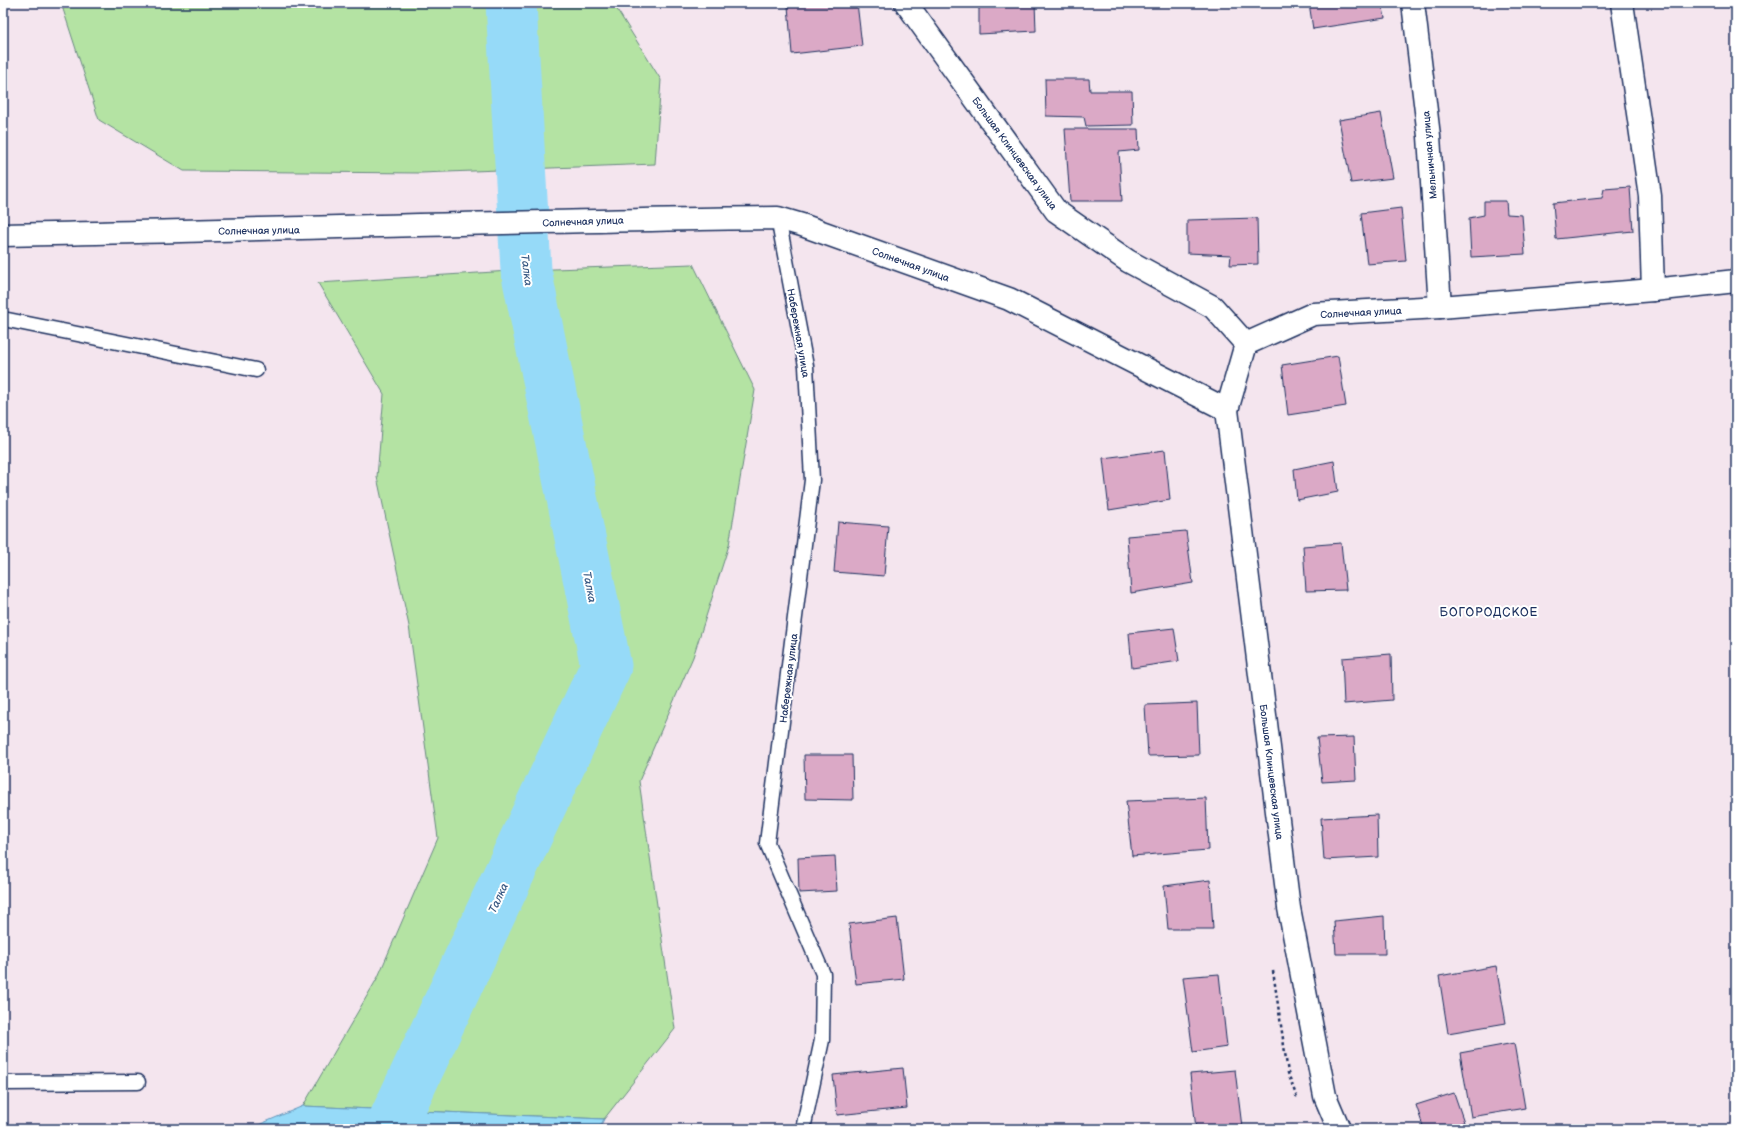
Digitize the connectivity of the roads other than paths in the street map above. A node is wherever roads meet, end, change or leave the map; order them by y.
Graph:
1 (906, 3) edge
2 (1413, 3) edge
3 (1622, 3) edge
4 (778, 218) junction
5 (3, 236) edge
6 (1736, 281) edge
7 (1653, 290) junction
8 (1440, 307) junction
9 (3, 319) edge
10 (1246, 344) junction
11 (256, 370) dead end
12 (1227, 410) junction
13 (138, 1082) dead end
14 (3, 1083) edge
15 (803, 1129) edge
16 (1339, 1129) edge

1 - 10 street, Большая Клинцевская улица
2 - 8 street, Мельничная улица
3 - 7 street
4 - 5 street, Солнечная улица
4 - 12 street, Солнечная улица
4 - 15 lane, Набережная улица
6 - 7 street, Солнечная улица
7 - 8 street, Солнечная улица
8 - 10 street, Солнечная улица
9 - 11 lane
10 - 12 street
12 - 16 street, Большая Клинцевская улица
13 - 14 lane

